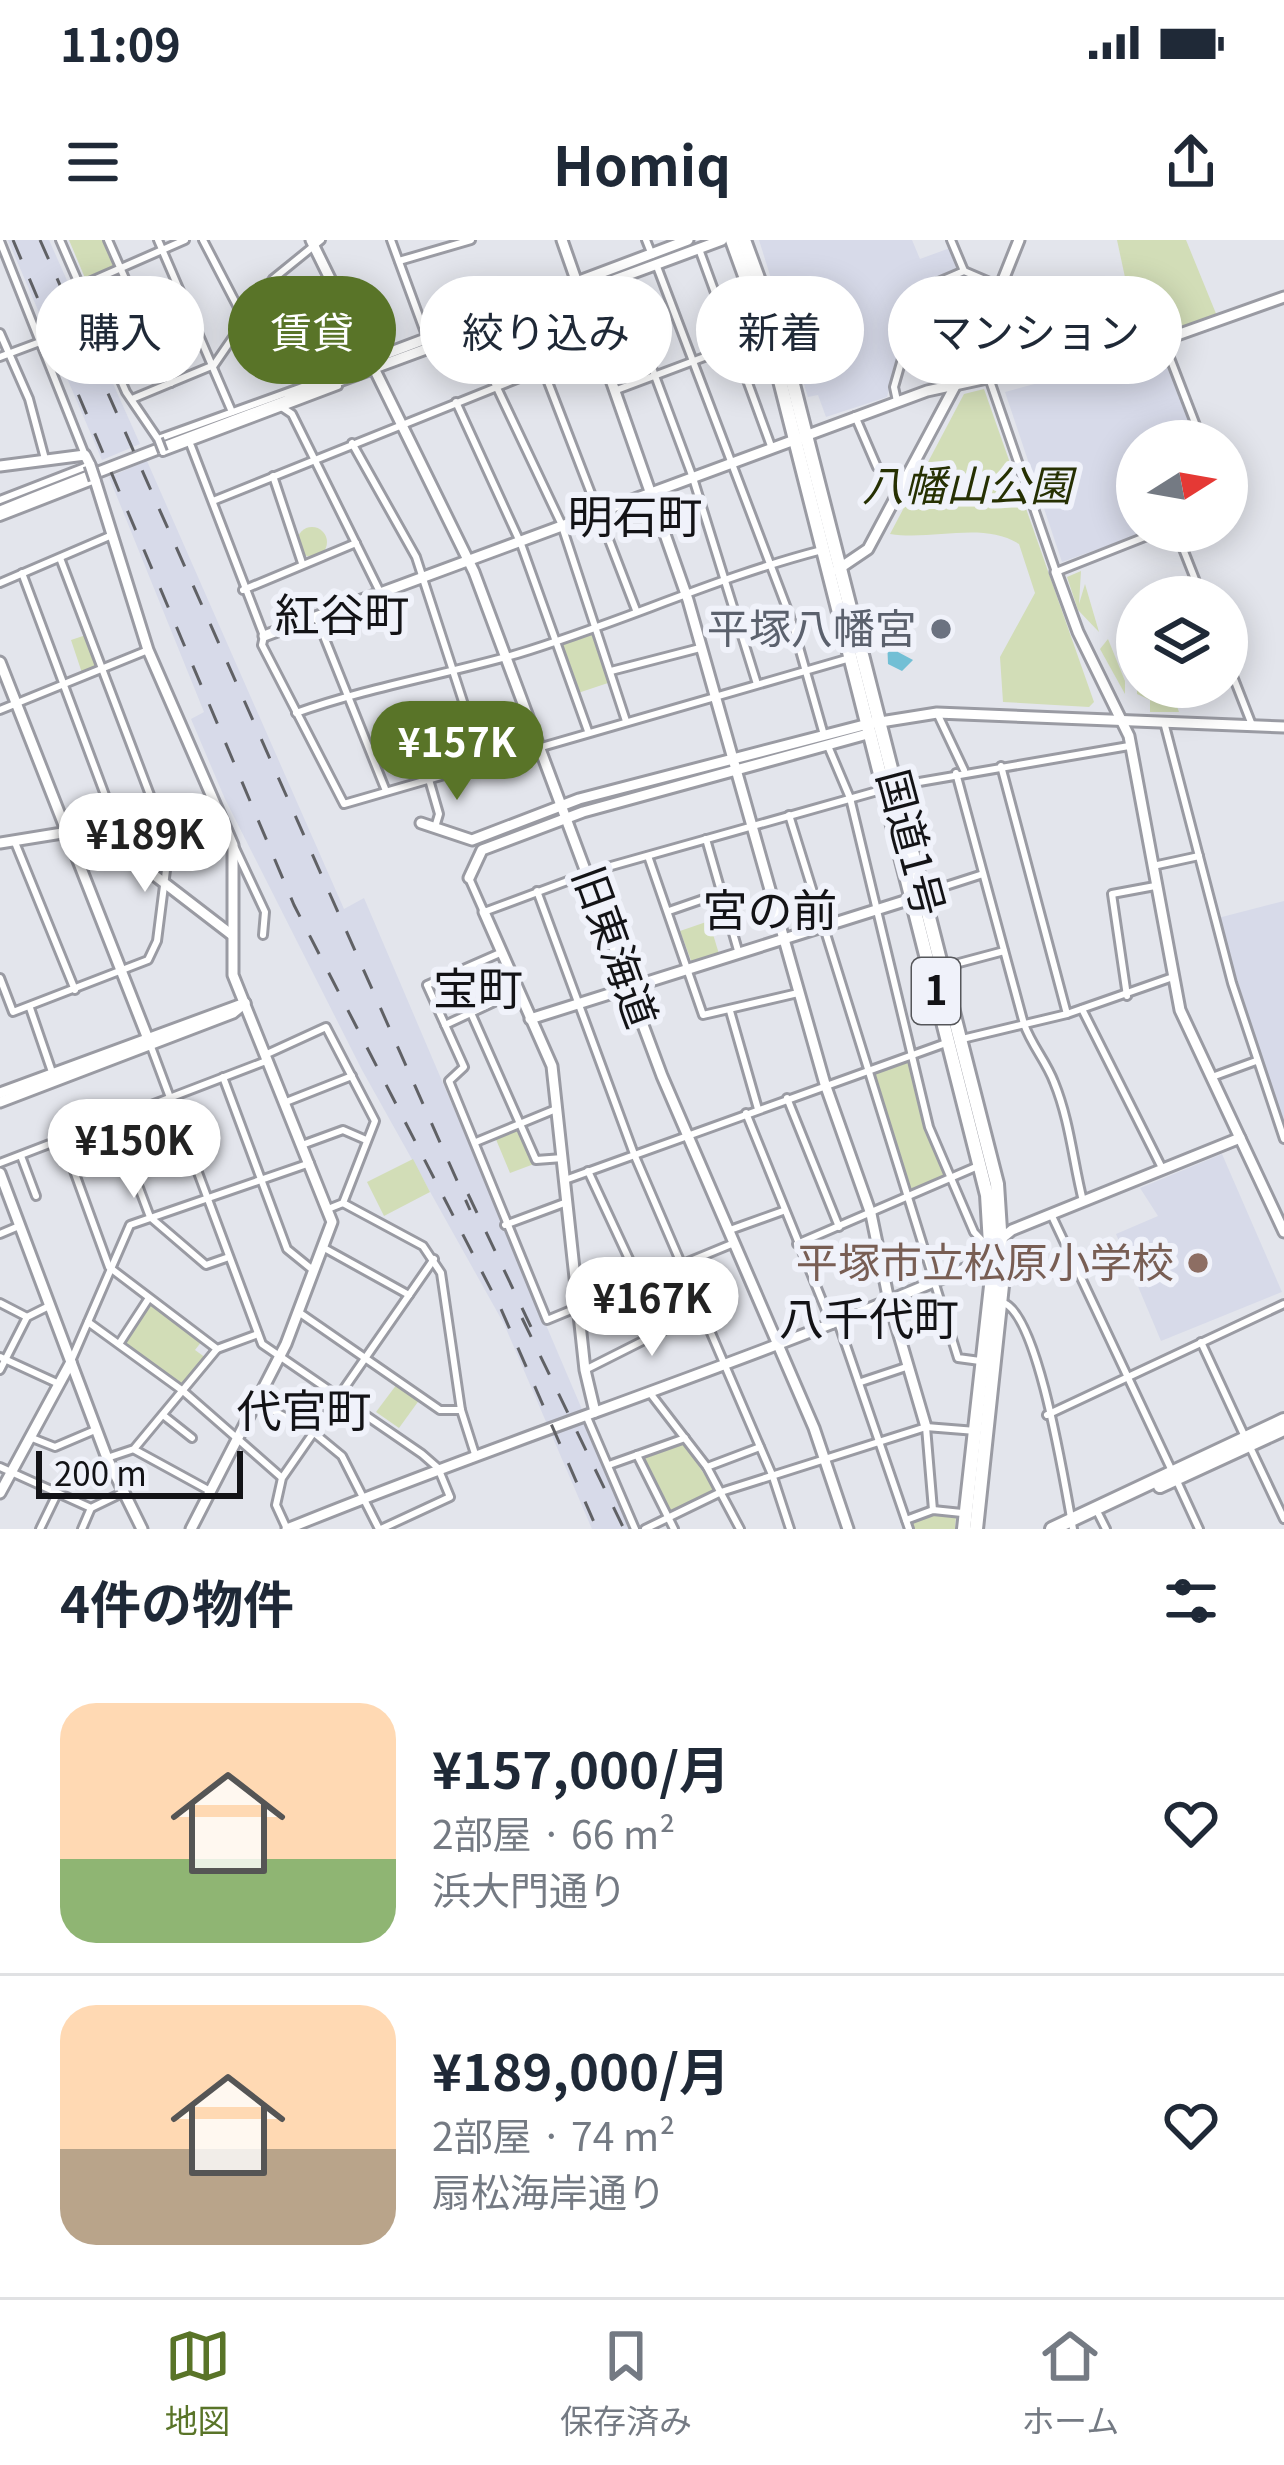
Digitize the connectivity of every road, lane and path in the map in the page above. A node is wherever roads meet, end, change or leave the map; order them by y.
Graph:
1 (60, 240) edge
2 (108, 240) edge
3 (158, 240) edge
4 (185, 240) edge
5 (203, 240) edge
6 (391, 240) edge
7 (471, 240) edge
8 (562, 240) edge
9 (646, 240) edge
10 (688, 240) edge
11 (722, 240) edge
12 (732, 240) edge
13 (744, 240) edge
14 (951, 240) edge
15 (1018, 240) edge
16 (0, 241) edge
17 (315, 241) edge
18 (699, 249) junction
19 (163, 250) junction
20 (3, 255) edge
21 (654, 260) junction
22 (399, 262) junction
23 (120, 268) junction
24 (964, 272) junction
25 (76, 276) edge
26 (102, 276) edge
27 (124, 276) edge
28 (281, 276) edge
29 (331, 276) edge
30 (575, 276) edge
31 (608, 276) edge
32 (623, 276) edge
33 (709, 276) edge
34 (745, 276) edge
35 (974, 276) edge
36 (1007, 276) edge
37 (228, 288) edge
38 (1284, 297) edge
39 (420, 319) edge
40 (36, 332) edge
41 (0, 333) edge
42 (1182, 333) edge
43 (36, 343) edge
44 (228, 343) edge
45 (10, 354) junction
46 (0, 358) edge
47 (696, 361) edge
48 (693, 362) junction
49 (214, 365) junction
50 (204, 369) edge
51 (672, 370) edge
52 (57, 384) edge
53 (125, 384) edge
54 (169, 384) edge
55 (312, 384) edge
56 (342, 384) edge
57 (343, 384) edge
58 (380, 384) edge
59 (495, 384) edge
60 (504, 384) edge
61 (549, 384) edge
62 (612, 384) edge
63 (634, 384) edge
64 (659, 384) edge
65 (749, 384) edge
66 (782, 384) edge
67 (954, 384) joint
68 (991, 384) edge
69 (1180, 384) edge
70 (309, 385) junction
71 (496, 387) junction
72 (614, 391) junction
73 (132, 399) junction
74 (897, 401) junction
75 (456, 402) junction
76 (274, 405) junction
77 (288, 408) junction
78 (232, 412) junction
79 (855, 416) junction
80 (1194, 420) edge
81 (400, 422) junction
82 (798, 435) junction
83 (158, 440) junction
84 (352, 443) junction
85 (190, 446) junction
86 (771, 446) junction
87 (314, 459) junction
88 (46, 460) junction
89 (87, 460) junction
90 (730, 462) junction
91 (0, 466) edge
92 (273, 476) junction
93 (693, 478) junction
94 (95, 480) junction
95 (904, 481) junction
96 (650, 495) junction
97 (0, 500) edge
98 (212, 502) junction
99 (0, 514) edge
100 (601, 514) junction
101 (825, 516) junction
102 (563, 528) junction
103 (116, 534) junction
104 (356, 543) junction
105 (521, 544) junction
106 (1116, 548) edge
107 (822, 550) junction
108 (60, 558) junction
109 (769, 563) junction
110 (471, 564) junction
111 (303, 565) junction
112 (838, 569) junction
113 (1056, 572) junction
114 (22, 574) junction
115 (724, 578) junction
116 (424, 580) junction
117 (0, 583) edge
118 (243, 590) junction
119 (686, 593) junction
120 (382, 596) junction
121 (636, 610) junction
122 (317, 619) junction
123 (596, 625) junction
124 (843, 628) junction
125 (265, 636) junction
126 (556, 639) junction
127 (700, 648) junction
128 (148, 650) junction
129 (506, 656) junction
130 (851, 658) junction
131 (0, 662) edge
132 (451, 667) junction
133 (102, 670) junction
134 (808, 670) junction
135 (611, 671) junction
136 (65, 684) junction
137 (758, 684) junction
138 (347, 696) junction
139 (714, 697) junction
140 (16, 703) junction
141 (1245, 708) edge
142 (0, 710) edge
143 (296, 713) junction
144 (938, 713) junction
145 (626, 721) junction
146 (1124, 721) junction
147 (1164, 722) junction
148 (1252, 725) junction
149 (878, 726) junction
150 (1284, 727) edge
151 (587, 731) junction
152 (826, 741) junction
153 (541, 743) junction
154 (1131, 746) junction
155 (482, 760) junction
156 (733, 765) junction
157 (1000, 766) junction
158 (960, 772) junction
159 (428, 776) junction
160 (890, 788) junction
161 (386, 791) junction
162 (850, 799) junction
163 (563, 804) junction
164 (217, 807) junction
165 (158, 815) junction
166 (789, 815) junction
167 (568, 816) junction
168 (119, 822) junction
169 (421, 824) dead end
170 (436, 824) junction
171 (750, 826) junction
172 (93, 828) junction
173 (68, 832) junction
174 (706, 839) junction
175 (4, 841) edge
176 (233, 845) junction
177 (128, 854) junction
178 (648, 856) junction
179 (1199, 856) junction
180 (1153, 866) junction
181 (588, 872) junction
182 (982, 874) junction
183 (469, 878) joint
184 (165, 882) junction
185 (1156, 886) junction
186 (537, 891) junction
187 (721, 893) junction
188 (918, 896) junction
189 (669, 911) junction
190 (876, 911) junction
191 (484, 912) junction
192 (824, 927) junction
193 (232, 935) junction
194 (263, 935) dead end
195 (783, 940) junction
196 (1004, 951) junction
197 (500, 953) junction
198 (739, 954) junction
199 (943, 967) junction
200 (689, 970) junction
201 (123, 972) junction
202 (0, 978) edge
203 (1171, 978) junction
204 (630, 988) junction
205 (75, 990) junction
206 (518, 992) junction
207 (799, 992) junction
208 (1127, 996) junction
209 (245, 1003) junction
210 (577, 1004) junction
211 (30, 1007) junction
212 (1082, 1009) junction
213 (730, 1011) junction
214 (471, 1013) junction
215 (1067, 1014) junction
216 (530, 1019) junction
217 (1024, 1024) junction
218 (444, 1025) junction
219 (149, 1040) junction
220 (956, 1041) junction
221 (911, 1055) junction
222 (268, 1057) junction
223 (1256, 1061) junction
224 (868, 1070) junction
225 (52, 1072) junction
226 (352, 1076) junction
227 (223, 1077) junction
228 (1212, 1077) junction
229 (825, 1084) junction
230 (170, 1096) junction
231 (0, 1098) edge
232 (787, 1098) junction
233 (286, 1102) junction
234 (557, 1109) junction
235 (758, 1109) junction
236 (746, 1113) junction
237 (113, 1119) junction
238 (521, 1123) junction
239 (688, 1135) junction
240 (62, 1138) junction
241 (1240, 1138) junction
242 (1284, 1139) edge
243 (367, 1140) junction
244 (476, 1142) junction
245 (302, 1145) junction
246 (634, 1154) junction
247 (21, 1156) junction
248 (563, 1158) junction
249 (0, 1163) edge
250 (310, 1163) junction
251 (981, 1165) junction
252 (1163, 1170) junction
253 (588, 1172) junction
254 (0, 1173) edge
255 (952, 1179) junction
256 (260, 1180) junction
257 (565, 1180) junction
258 (36, 1196) dead end
259 (207, 1198) junction
260 (910, 1200) junction
261 (567, 1202) junction
262 (1083, 1202) junction
263 (344, 1203) junction
264 (328, 1209) junction
265 (783, 1211) junction
266 (872, 1214) junction
267 (1051, 1214) junction
268 (150, 1217) junction
269 (505, 1225) junction
270 (19, 1226) junction
271 (839, 1227) junction
272 (729, 1231) junction
273 (1002, 1231) junction
274 (1284, 1232) edge
275 (0, 1234) edge
276 (734, 1243) junction
277 (796, 1245) junction
278 (326, 1249) junction
279 (229, 1257) junction
280 (994, 1257) junction
281 (434, 1259) junction
282 (682, 1265) junction
283 (109, 1267) junction
284 (316, 1273) junction
285 (935, 1281) junction
286 (642, 1282) junction
287 (410, 1295) junction
288 (149, 1298) junction
289 (889, 1301) junction
290 (1001, 1302) junction
291 (0, 1303) edge
292 (1284, 1304) edge
293 (50, 1306) junction
294 (579, 1308) junction
295 (701, 1312) junction
296 (300, 1313) junction
297 (27, 1317) junction
298 (88, 1322) junction
299 (835, 1324) junction
300 (662, 1330) junction
301 (257, 1334) junction
302 (1201, 1342) junction
303 (119, 1344) junction
304 (778, 1347) junction
305 (217, 1349) junction
306 (280, 1356) junction
307 (364, 1358) junction
308 (3, 1359) edge
309 (70, 1362) junction
310 (984, 1362) junction
311 (724, 1366) junction
312 (909, 1366) junction
313 (0, 1370) edge
314 (585, 1370) junction
315 (1128, 1376) junction
316 (859, 1383) junction
317 (59, 1384) junction
318 (183, 1390) junction
319 (650, 1394) junction
320 (339, 1396) junction
321 (257, 1402) junction
322 (460, 1410) junction
323 (590, 1414) junction
324 (163, 1415) junction
325 (1047, 1415) junction
326 (1284, 1420) edge
327 (926, 1427) junction
328 (1284, 1429) edge
329 (96, 1430) junction
330 (976, 1431) junction
331 (313, 1432) junction
332 (32, 1438) junction
333 (192, 1438) dead end
334 (685, 1438) junction
335 (237, 1441) junction
336 (1247, 1441) junction
337 (880, 1442) junction
338 (760, 1447) junction
339 (134, 1449) junction
340 (476, 1454) junction
341 (637, 1455) junction
342 (106, 1458) junction
343 (825, 1460) junction
344 (608, 1466) junction
345 (0, 1467) edge
346 (707, 1467) junction
347 (438, 1468) junction
348 (11, 1474) junction
349 (1174, 1475) junction
350 (773, 1477) junction
351 (282, 1478) junction
352 (210, 1492) junction
353 (721, 1492) junction
354 (0, 1493) edge
355 (122, 1493) junction
356 (57, 1494) junction
357 (365, 1497) junction
358 (91, 1508) junction
359 (933, 1510) junction
360 (966, 1513) junction
361 (1099, 1515) junction
362 (668, 1518) junction
363 (1284, 1519) edge
364 (908, 1525) edge
365 (1072, 1526) edge
366 (40, 1529) edge
367 (82, 1529) edge
368 (141, 1529) edge
369 (191, 1529) edge
370 (287, 1529) edge
371 (380, 1529) edge
372 (635, 1529) edge
373 (645, 1529) edge
374 (674, 1529) edge
375 (740, 1529) edge
376 (790, 1529) edge
377 (848, 1529) edge
378 (964, 1529) edge
379 (976, 1529) edge
380 (1052, 1529) edge
381 (1106, 1529) edge
382 (1199, 1529) edge

1 - 25 street
2 - 23 street
3 - 19 street
4 - 19 street
5 - 37 street
6 - 22 street
7 - 22 street
8 - 30 street
9 - 21 street
10 - 21 street
11 - 18 street
12 - 34 highway, 国道1号 / 1
13 - 82 highway, 国道1号 / 1
14 - 24 street
15 - 36 street
16 - 20 street
17 - 28 street
17 - 29 street, 旧東海道
18 - 21 street
18 - 33 street
19 - 23 street
19 - 49 street
20 - 40 street
21 - 31 street
21 - 32 street
21 - 48 street
22 - 39 street
23 - 26 street
23 - 27 street
24 - 35 street
24 - 74 street
38 - 42 street
41 - 45 street
43 - 45 street
44 - 49 street
45 - 46 street
45 - 88 street
47 - 48 street
48 - 51 street
48 - 90 street
49 - 50 street
49 - 78 street
52 - 89 street
53 - 73 street
54 - 73 street
55 - 70 street
56 - 76 street
57 - 77 street
58 - 81 street, 旧東海道
59 - 71 street
60 - 71 street
61 - 100 street
62 - 72 street
63 - 72 street
64 - 93 street
65 - 86 street
66 - 82 highway, 国道1号 / 1
67 - 74 street
67 - 95 street
68 - 113 street
69 - 80 street
70 - 76 street
70 - 78 street
71 - 75 street
71 - 102 street
72 - 96 street
73 - 83 street
74 - 79 street
75 - 81 street
75 - 105 street
76 - 77 street
76 - 99 street
77 - 85 street
77 - 87 street
78 - 83 street
79 - 82 street
79 - 95 street
81 - 84 street
81 - 110 street, 旧東海道
82 - 86 street
82 - 101 highway, 国道1号 / 1
82 - 107 highway, 国道1号 / 1
83 - 85 street, bridge
84 - 87 street
84 - 116 street
85 - 98 street
86 - 90 street
87 - 92 street
87 - 104 street
88 - 89 street
88 - 91 street
89 - 94 street, bridge
89 - 97 street
90 - 93 street
90 - 109 street
92 - 98 street
92 - 111 street
93 - 96 street
93 - 115 street
94 - 99 street
94 - 103 street
95 - 112 street
96 - 100 street
96 - 119 street
98 - 118 street
100 - 102 street
100 - 121 street
101 - 107 highway
101 - 112 highway, 国道1号 / 1
102 - 105 street
102 - 123 street
103 - 108 street
103 - 128 street
104 - 111 street
104 - 120 street
105 - 110 street
105 - 126 street
106 - 113 street
107 - 109 street
107 - 124 highway, 国道1号 / 1
108 - 114 street
108 - 133 street
109 - 115 street
109 - 134 street
110 - 116 street
110 - 129 street, 旧東海道
111 - 118 street
112 - 124 street
112 - 149 highway, 国道1号 / 1
113 - 146 street
114 - 117 street
114 - 136 street
115 - 119 street
115 - 137 street
116 - 120 street
116 - 132 street
118 - 125 street
119 - 121 street
119 - 127 street
120 - 122 street
121 - 123 street
122 - 125 street
122 - 138 street
123 - 126 street
123 - 135 street
124 - 130 highway, 国道1号 / 1
125 - 143 street
126 - 129 street
126 - 151 street
127 - 135 street
127 - 139 street
128 - 133 street
128 - 164 street
129 - 132 street
129 - 153 street, 旧東海道
130 - 134 street
130 - 149 highway, 国道1号 / 1
131 - 140 street
132 - 138 street
132 - 155 street
133 - 136 street
133 - 165 street
134 - 137 street
134 - 152 street
135 - 145 street
136 - 140 street
136 - 168 street
137 - 139 street
138 - 143 street
138 - 161 street
139 - 145 street
139 - 156 street
140 - 142 street
140 - 173 street
141 - 148 street
143 - 161 street
144 - 146 street
144 - 149 street
144 - 158 street
145 - 151 street
146 - 147 street
146 - 154 street
147 - 148 street
147 - 179 street
148 - 150 street
149 - 152 street
149 - 160 highway, 国道1号 / 1
151 - 153 street
152 - 156 street
152 - 162 street
153 - 155 street
153 - 163 street, 旧東海道
154 - 157 street
154 - 180 street
155 - 159 street
156 - 163 street
156 - 167 street
156 - 171 street
157 - 158 street
157 - 215 street
158 - 160 street
158 - 182 street
159 - 161 street
159 - 170 street
160 - 162 street
160 - 188 highway, 国道1号 / 1
162 - 166 street
162 - 190 street
163 - 167 street, 旧東海道
163 - 170 street
164 - 165 street
164 - 176 street
165 - 168 street
165 - 184 street
166 - 171 street
166 - 192 street
167 - 181 street, 旧東海道
167 - 183 street
168 - 172 street
168 - 177 street
169 - 170 street
171 - 174 street
171 - 195 street
172 - 173 street
172 - 177 street
173 - 175 street
173 - 201 street
174 - 178 street
174 - 187 street
175 - 205 street
176 - 193 street
176 - 194 street
177 - 184 street
178 - 181 street
178 - 189 street
179 - 180 street
179 - 223 street
180 - 185 street
181 - 186 street
181 - 204 street, 旧東海道
182 - 188 street
182 - 196 street
183 - 191 street
184 - 193 street
184 - 201 street
185 - 203 street
185 - 208 street
186 - 191 street
186 - 210 street
187 - 189 street
187 - 198 street
188 - 190 street
188 - 199 highway, 国道1号 / 1
188 - 220 highway, 国道1号 / 1
189 - 200 street
190 - 192 street
190 - 221 street
191 - 197 street
192 - 195 street
192 - 224 street
193 - 209 street
195 - 198 street
195 - 207 street
196 - 199 street
196 - 217 street
197 - 206 street
197 - 218 street
198 - 200 street
199 - 220 highway, 国道1号 / 1
200 - 204 street
200 - 213 street
201 - 205 street
201 - 219 street
202 - 211 street
203 - 208 street
203 - 228 street
204 - 210 street
204 - 239 street, 旧東海道
205 - 211 street
206 - 214 street
206 - 216 street
207 - 213 street
207 - 229 street
208 - 212 street
209 - 219 street
209 - 222 street
210 - 216 street
210 - 246 street
211 - 225 street
212 - 215 street
212 - 252 street
213 - 235 street
214 - 218 street
214 - 238 street
215 - 217 street
216 - 234 street
217 - 220 street
217 - 262 street
218 - 244 street
219 - 225 street
219 - 230 street
219 - 231 street
220 - 221 street
220 - 251 highway, 国道1号 / 1
220 - 273 highway, 国道1号 / 1
221 - 224 street
221 - 255 street
222 - 226 street
222 - 227 street
222 - 233 street
223 - 228 street
223 - 242 street
224 - 229 street
224 - 260 street
225 - 231 street
226 - 233 street
226 - 243 street
227 - 230 street
227 - 256 street
228 - 241 street
229 - 232 street
229 - 266 street
230 - 237 street
230 - 259 street
232 - 235 street
232 - 271 street
233 - 245 street
234 - 238 street
234 - 248 street
235 - 236 street
236 - 239 street
236 - 265 street
237 - 240 street
237 - 268 street
238 - 244 street
238 - 248 street
239 - 246 street
239 - 272 street, 旧東海道
240 - 247 street
240 - 283 street
241 - 252 street
241 - 274 street
243 - 245 street
243 - 263 street
244 - 269 street
245 - 250 street
246 - 253 street
246 - 282 street
247 - 249 street
247 - 258 street
248 - 257 street
250 - 256 street
250 - 264 street
251 - 255 street
251 - 273 highway, 国道1号 / 1
252 - 262 street
253 - 257 street
253 - 286 street
254 - 270 street
255 - 260 street
255 - 280 street
256 - 259 street
256 - 284 street
257 - 261 street
259 - 268 street
259 - 279 street
260 - 266 street
260 - 285 street
261 - 269 street
261 - 294 street
262 - 267 street
263 - 264 street
263 - 281 street
264 - 278 street
265 - 272 street
265 - 277 street
266 - 271 street
266 - 289 street
267 - 273 street
267 - 315 street
268 - 279 street
268 - 283 street
269 - 294 street
270 - 275 street
270 - 293 street
271 - 277 street
272 - 276 street, 旧東海道
273 - 280 highway, 国道1号 / 1
276 - 282 street
276 - 304 street, 旧東海道
277 - 299 street
278 - 284 street
278 - 287 street
279 - 301 street
280 - 285 street
280 - 290 highway, 国道1号 / 1
280 - 310 highway, 国道1号 / 1
281 - 287 street
281 - 322 street
282 - 286 street
282 - 295 street
283 - 288 street
283 - 298 street
284 - 296 street
285 - 289 street
285 - 310 street
286 - 294 street
286 - 300 street
287 - 307 street
288 - 303 street
288 - 305 street
289 - 299 street
289 - 312 street
290 - 325 street
290 - 379 highway, 国道1号 / 1
291 - 297 street
292 - 302 street
293 - 297 street
293 - 309 street
294 - 314 street
295 - 300 street
295 - 311 street
296 - 306 street
296 - 307 street
297 - 308 street
298 - 303 street
298 - 309 street
299 - 304 street
299 - 316 street
300 - 314 street
301 - 305 street
301 - 306 street
302 - 315 street
302 - 336 street
303 - 318 street
304 - 311 street
304 - 343 street, 旧東海道
305 - 318 street
306 - 320 street
306 - 321 street
307 - 320 street
307 - 322 street
308 - 313 street
308 - 317 street
309 - 317 street
309 - 329 street
310 - 330 highway, 国道1号 / 1
311 - 319 street
311 - 338 street
312 - 316 street
312 - 327 street
314 - 323 street
315 - 325 street
315 - 349 street
316 - 337 street
317 - 332 street
318 - 324 street
318 - 335 street
319 - 323 street
319 - 334 street
320 - 331 street
320 - 347 street
321 - 331 street
321 - 335 street
322 - 340 street
323 - 340 street
323 - 344 street
324 - 333 street
324 - 339 street
325 - 365 street
326 - 336 highway
327 - 330 street
327 - 337 street
327 - 359 street
328 - 336 highway
329 - 332 street
329 - 342 street
330 - 360 highway, 国道1号 / 1
331 - 351 street
331 - 357 street
332 - 348 street
334 - 341 street
334 - 346 street
335 - 351 street
335 - 352 street
336 - 349 highway
336 - 363 street
337 - 343 street
337 - 364 street
338 - 346 street
338 - 350 street
339 - 342 street
339 - 352 street
340 - 347 street
341 - 344 street
341 - 362 street
342 - 355 street
343 - 350 street
343 - 377 street, 旧東海道
344 - 372 street
345 - 348 street
346 - 353 street
347 - 357 street
347 - 371 street
348 - 354 street
348 - 356 street
349 - 361 highway
349 - 365 highway
349 - 382 street
350 - 353 street
350 - 376 street
351 - 370 street
352 - 369 street
353 - 362 street
353 - 375 street
355 - 358 street
355 - 368 street
356 - 358 street
356 - 366 street
357 - 370 street
357 - 371 street
358 - 367 street
359 - 360 street
359 - 364 street
360 - 378 highway, 国道1号 / 1
361 - 365 highway
361 - 381 street
362 - 373 street
362 - 374 street
365 - 380 highway

